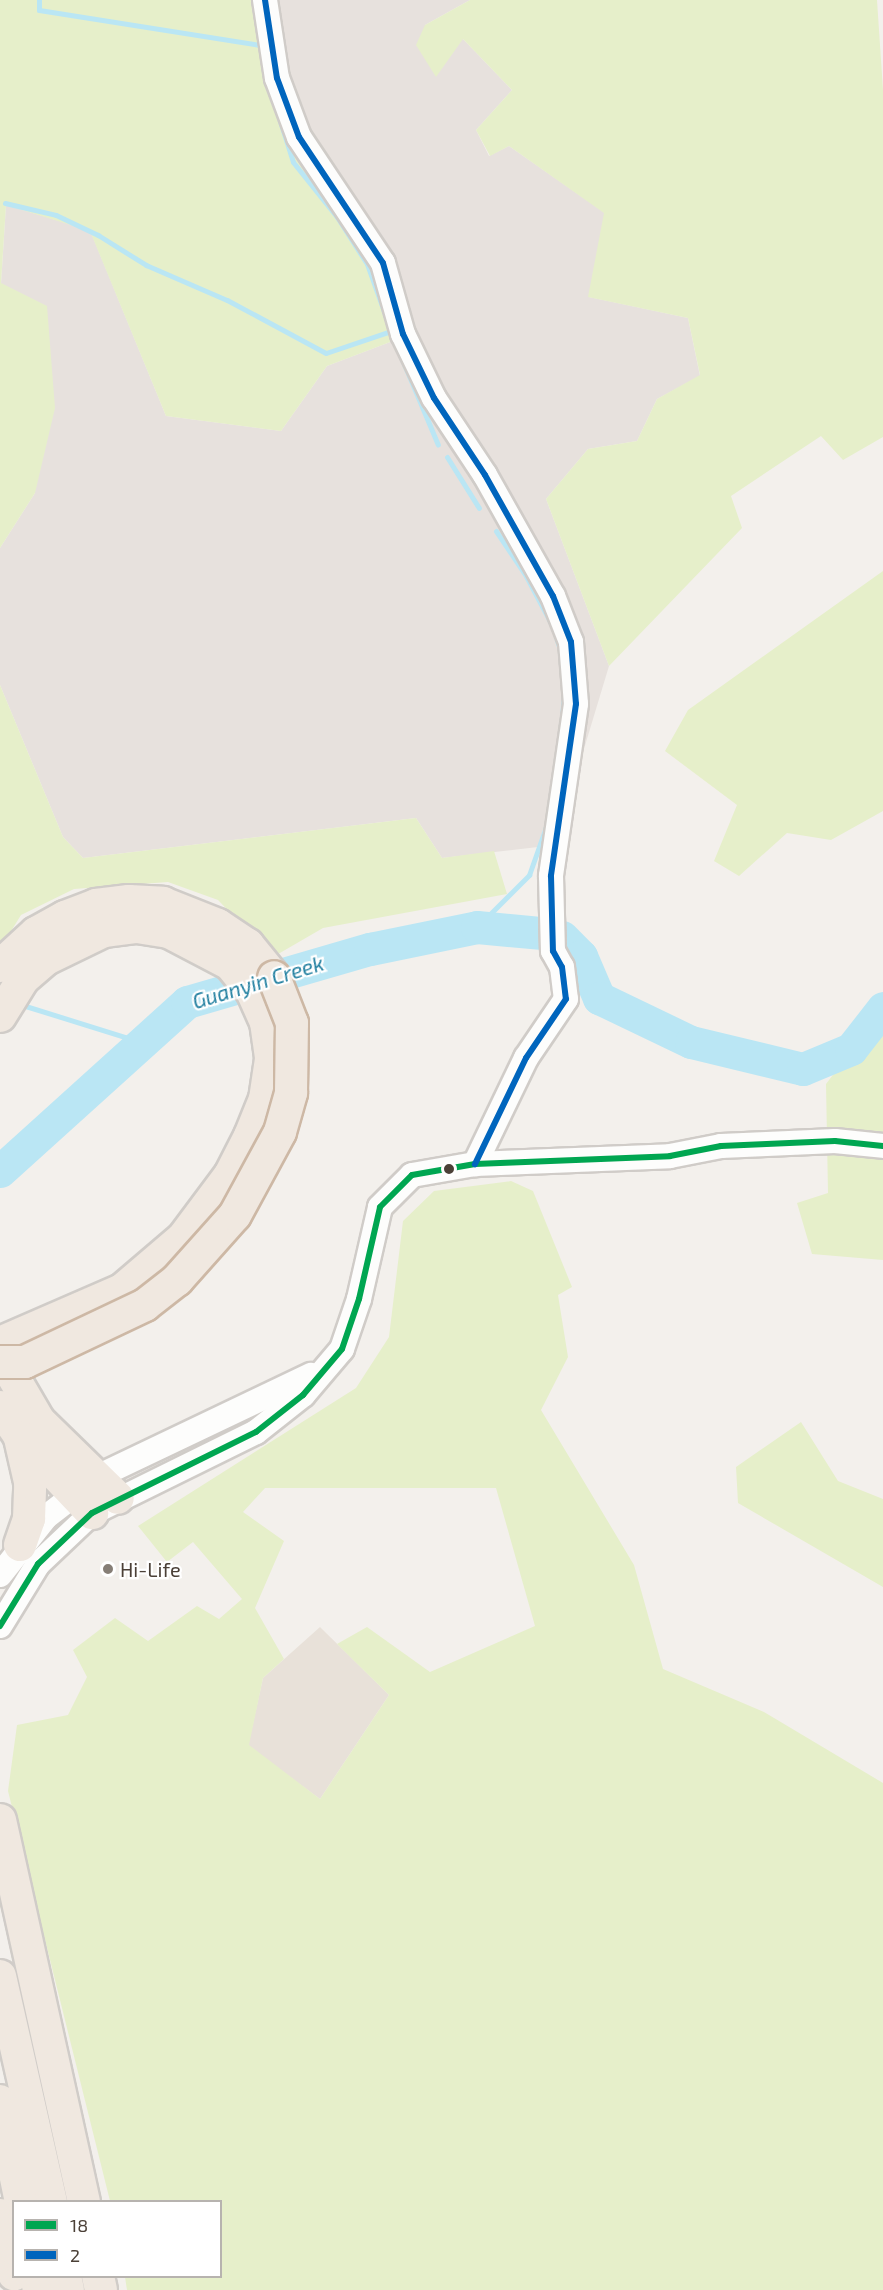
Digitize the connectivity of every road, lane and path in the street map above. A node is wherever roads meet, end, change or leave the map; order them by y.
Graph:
1 (265, 0) edge
2 (0, 966) edge
3 (0, 1016) edge
4 (883, 1146) edge
5 (475, 1164) junction
6 (0, 1343) edge
7 (0, 1354) edge
8 (0, 1362) edge
9 (0, 1407) edge
10 (20, 1437) junction
11 (96, 1495) junction
12 (20, 1545) junction
13 (0, 1575) edge
14 (0, 1626) edge
15 (0, 1820) edge
16 (0, 1976) edge
17 (0, 2101) edge
18 (21, 2200) edge
19 (51, 2200) edge
20 (84, 2200) edge
21 (0, 2215) edge
22 (12, 2266) edge

1 - 5 street
2 - 8 highway, bridge
3 - 6 highway
4 - 5 street
5 - 11 street
7 - 11 highway
9 - 10 highway
10 - 11 highway
10 - 12 highway
11 - 12 street
11 - 14 street
12 - 13 street
15 - 20 highway
16 - 19 highway
17 - 18 highway
21 - 22 highway

